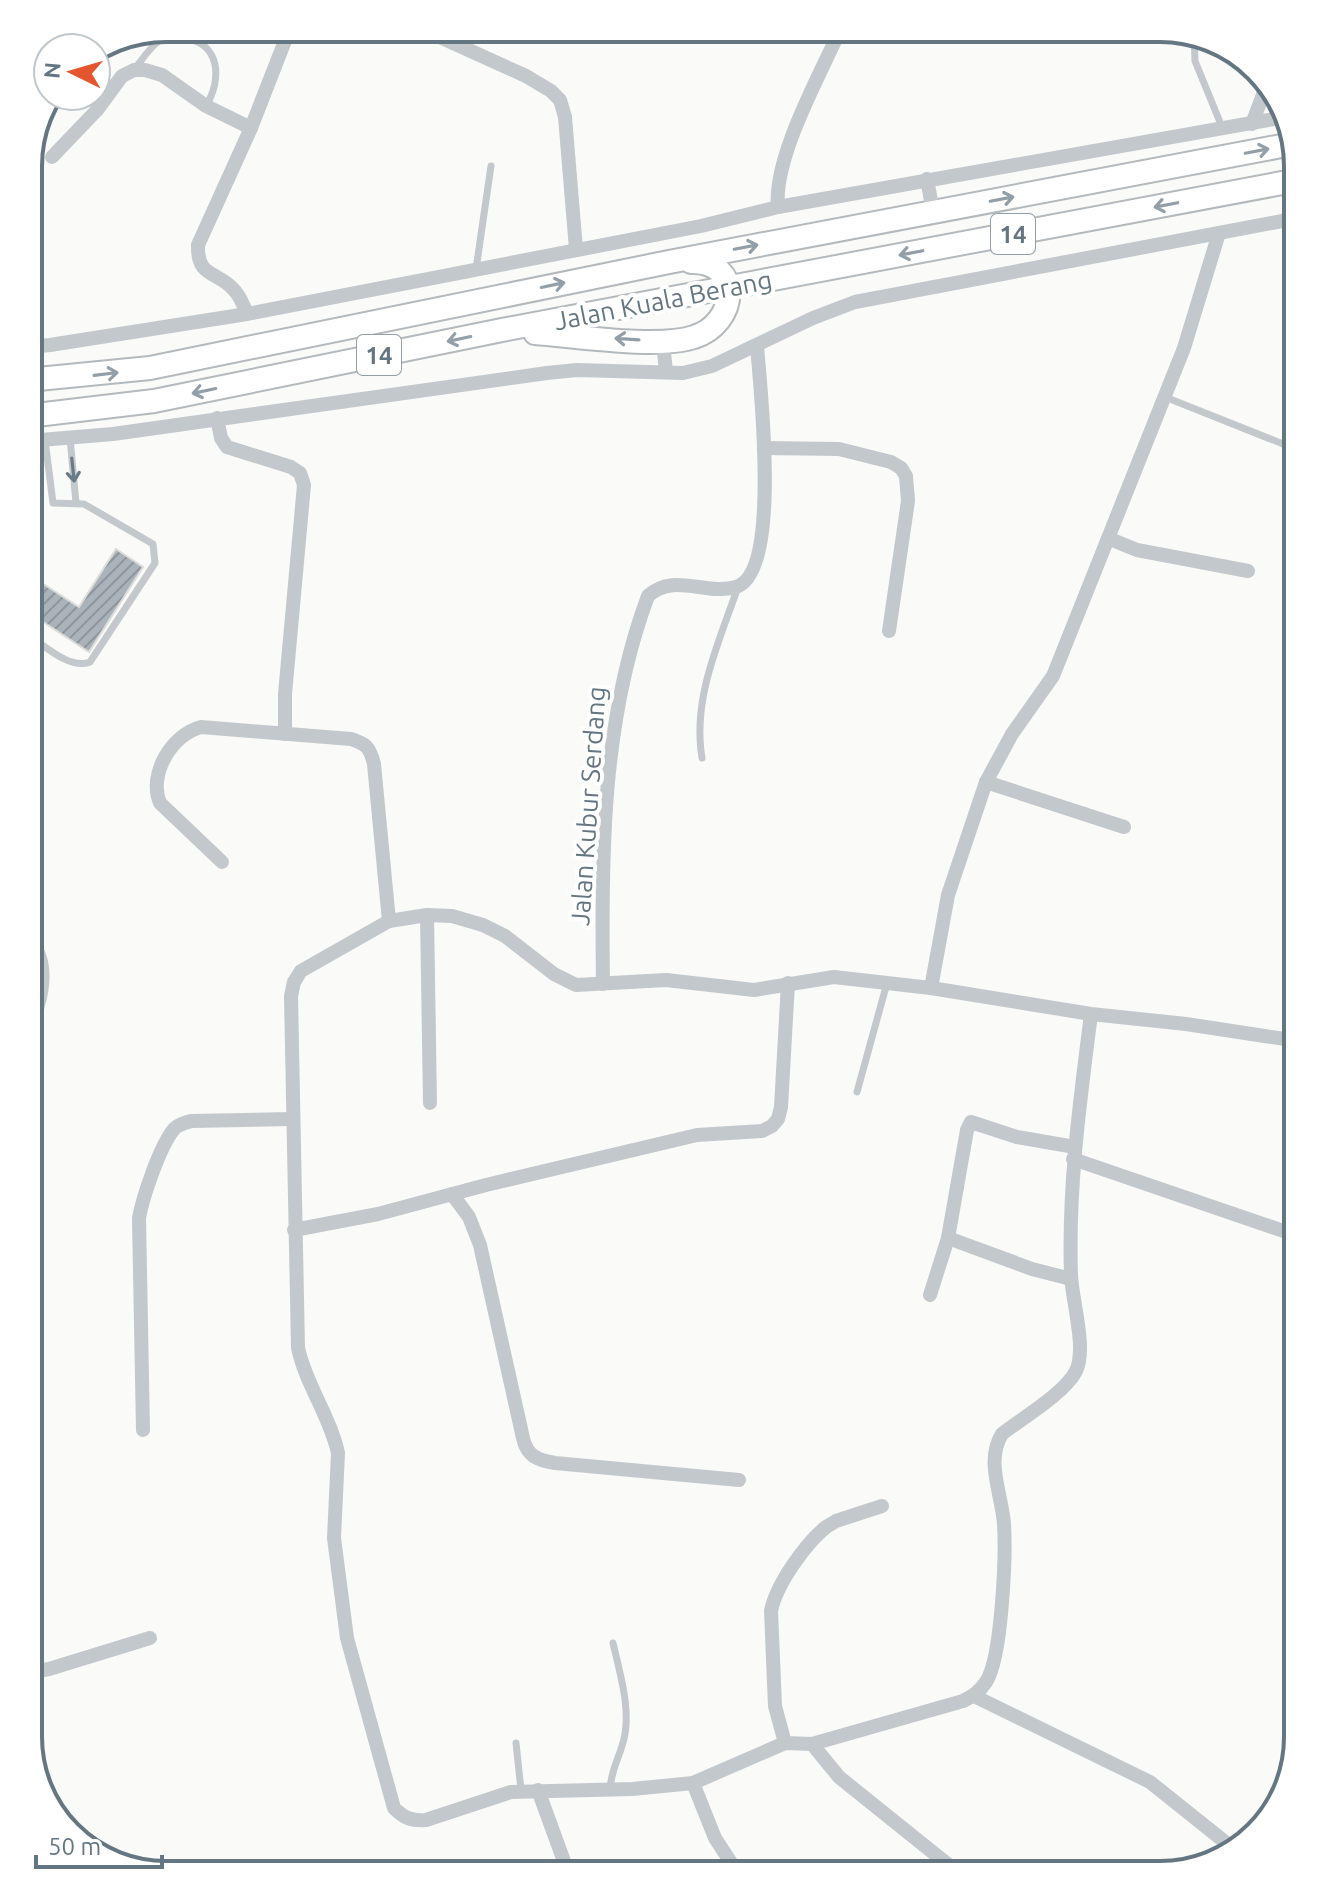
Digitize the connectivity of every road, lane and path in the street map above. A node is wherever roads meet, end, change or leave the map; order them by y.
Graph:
1 (198, 42) edge
2 (285, 42) edge
3 (451, 42) edge
4 (835, 42) edge
5 (158, 43) edge
6 (1194, 47) edge
7 (134, 70) junction
8 (1262, 97) edge
9 (206, 106) junction
10 (1275, 119) edge
11 (1252, 124) junction
12 (251, 128) junction
13 (1223, 129) junction
14 (1282, 146) edge
15 (52, 157) dead end
16 (491, 166) dead end
17 (927, 179) junction
18 (1284, 186) edge
19 (778, 207) junction
20 (933, 212) junction
21 (1284, 221) edge
22 (1219, 233) junction
23 (576, 249) junction
24 (669, 262) junction
25 (476, 269) junction
26 (728, 288) junction
27 (247, 314) junction
28 (502, 330) junction
29 (663, 342) junction
30 (42, 346) edge
31 (757, 346) junction
32 (666, 372) junction
33 (42, 379) edge
34 (1165, 397) junction
35 (154, 401) junction
36 (42, 414) edge
37 (217, 418) junction
38 (158, 427) junction
39 (70, 438) junction
40 (42, 440) edge
41 (45, 440) junction
42 (1284, 444) edge
43 (764, 448) junction
44 (76, 503) junction
45 (1110, 539) junction
46 (1248, 571) dead end
47 (738, 587) junction
48 (889, 631) dead end
49 (42, 644) edge
50 (285, 734) junction
51 (702, 758) dead end
52 (986, 782) junction
53 (1124, 827) dead end
54 (222, 862) dead end
55 (427, 915) junction
56 (389, 921) junction
57 (788, 983) junction
58 (887, 983) junction
59 (603, 984) junction
60 (931, 988) junction
61 (1091, 1014) junction
62 (1284, 1039) edge
63 (857, 1092) dead end
64 (430, 1103) dead end
65 (292, 1119) junction
66 (1074, 1153) junction
67 (452, 1194) junction
68 (294, 1230) junction
69 (1284, 1231) edge
70 (948, 1238) junction
71 (1071, 1279) junction
72 (930, 1295) dead end
73 (143, 1430) dead end
74 (739, 1480) dead end
75 (882, 1506) dead end
76 (150, 1638) dead end
77 (613, 1643) dead end
78 (42, 1670) edge
79 (974, 1696) junction
80 (516, 1743) dead end
81 (785, 1743) junction
82 (812, 1744) junction
83 (693, 1783) junction
84 (610, 1789) junction
85 (521, 1790) junction
86 (538, 1790) junction
87 (1225, 1842) edge
88 (564, 1861) edge
89 (730, 1861) edge
90 (944, 1861) edge

1 - 9 lane
2 - 12 street
3 - 23 street
4 - 19 street
5 - 7 lane
6 - 13 lane
7 - 9 street
7 - 15 street
8 - 11 street
9 - 12 street
10 - 11 street
11 - 13 street
12 - 27 street
13 - 17 street
20 -> 14 highway, Jalan Kuala Berang / 14
16 - 25 lane
17 - 19 street
17 - 20 street
18 -> 26 highway, Jalan Kuala Berang / 14
19 - 23 street
24 -> 20 highway, Jalan Kuala Berang / 14
21 - 22 street
22 - 31 street
22 - 34 street
23 - 25 street
24 - 26 highway
33 -> 24 highway, Jalan Kuala Berang / 14
25 - 27 street
26 - 28 highway, Jalan Kuala Berang / 14
26 - 29 highway
27 - 30 street
29 -> 28 highway
28 -> 35 highway, Jalan Kuala Berang / 14
29 - 32 street
31 - 32 street
31 - 43 street
32 - 37 street
34 - 42 lane
34 - 45 street
35 - 36 highway, Jalan Kuala Berang / 14
35 - 38 street
37 - 38 street
37 - 50 street
38 - 39 street
39 - 41 street
39 -> 44 lane
40 - 41 street
41 - 44 lane
43 - 47 street
43 - 48 street
44 - 49 lane
45 - 46 street
45 - 52 street
47 - 51 lane
47 - 59 street, Jalan Kubur Serdang
50 - 54 street
50 - 56 street
52 - 53 street
52 - 60 street
55 - 56 street
55 - 59 street
55 - 64 street
56 - 65 street
57 - 58 street
57 - 59 street
57 - 67 street
58 - 60 street
58 - 63 lane
60 - 61 street
61 - 62 street
61 - 66 street
65 - 68 street
65 - 73 street
66 - 69 street
66 - 70 street
66 - 71 street
67 - 68 street
67 - 74 street
68 - 85 street
70 - 71 street
70 - 72 street
71 - 79 street
75 - 81 street
76 - 78 street
77 - 84 lane
79 - 82 street
79 - 87 street
80 - 85 lane
81 - 82 street
81 - 83 street
82 - 90 street
83 - 84 street
83 - 89 street
84 - 86 street
85 - 86 street
86 - 88 street

